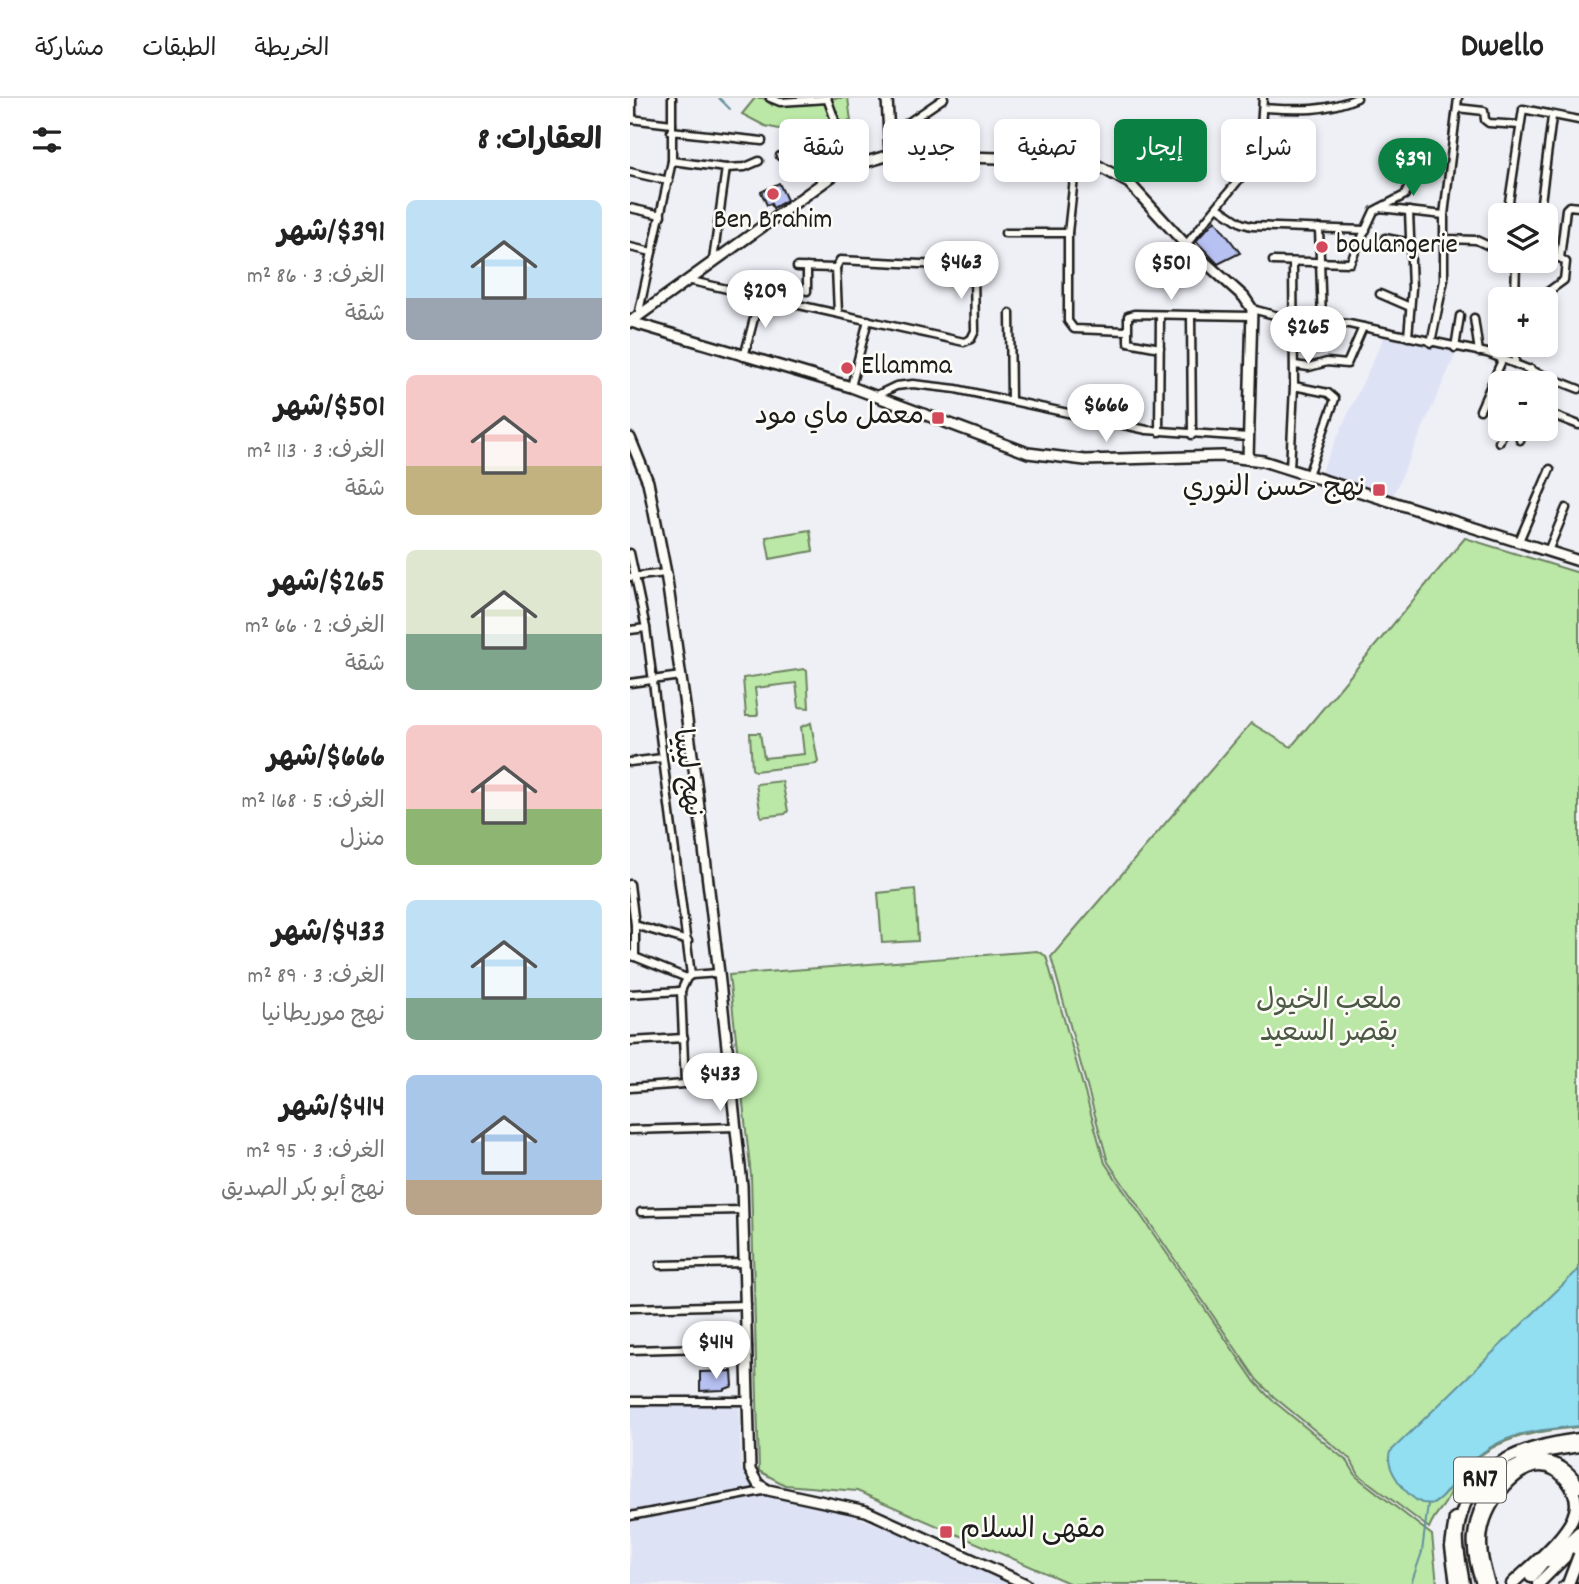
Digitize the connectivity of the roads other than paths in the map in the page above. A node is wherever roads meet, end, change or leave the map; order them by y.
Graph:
1 (632, 98) edge
2 (672, 98) edge
3 (770, 98) edge
4 (827, 98) edge
5 (887, 98) edge
6 (944, 98) edge
7 (1263, 98) edge
8 (1335, 98) edge
9 (1357, 98) edge
10 (1458, 98) edge
11 (1339, 106) junction
12 (1263, 108) junction
13 (1457, 108) junction
14 (1552, 117) junction
15 (631, 119) edge
16 (835, 119) edge
17 (889, 119) edge
18 (913, 119) edge
19 (1579, 120) edge
20 (1520, 125) junction
21 (671, 127) junction
22 (762, 141) dead end
23 (672, 161) junction
24 (759, 161) dead end
25 (1100, 167) edge
26 (726, 168) junction
27 (630, 172) edge
28 (669, 181) junction
29 (824, 182) edge
30 (1074, 182) edge
31 (821, 184) joint
32 (1408, 188) dead end
33 (1541, 202) dead end
34 (1509, 203) edge
35 (1217, 207) junction
36 (1579, 207) edge
37 (630, 208) edge
38 (1378, 208) junction
39 (1409, 211) junction
40 (661, 215) junction
41 (1444, 215) junction
42 (1319, 228) junction
43 (1366, 230) junction
44 (1005, 233) dead end
45 (1068, 233) junction
46 (1385, 238) dead end
47 (1445, 239) junction
48 (1411, 243) junction
49 (1186, 245) junction
50 (1488, 246) edge
51 (630, 247) edge
52 (652, 252) junction
53 (1560, 258) joint
54 (712, 260) junction
55 (1148, 261) dead end
56 (1273, 261) dead end
57 (1293, 262) junction
58 (1321, 262) junction
59 (797, 267) dead end
60 (807, 267) junction
61 (836, 268) junction
62 (687, 280) junction
63 (1554, 287) edge
64 (807, 291) dead end
65 (1380, 294) dead end
66 (760, 295) junction
67 (630, 307) edge
68 (1410, 307) junction
69 (838, 313) junction
70 (1010, 313) dead end
71 (1252, 313) junction
72 (1160, 315) junction
73 (1191, 316) junction
74 (1460, 316) dead end
75 (635, 318) edge
76 (1474, 318) dead end
77 (868, 320) junction
78 (1293, 320) junction
79 (1322, 322) junction
80 (1363, 327) junction
81 (1126, 331) junction
82 (1408, 337) junction
83 (1432, 343) junction
84 (1160, 348) junction
85 (1455, 348) junction
86 (1479, 352) junction
87 (744, 357) junction
88 (1515, 357) edge
89 (1503, 358) junction
90 (1515, 363) junction
91 (1295, 365) junction
92 (1531, 369) joint
93 (1294, 386) junction
94 (850, 387) junction
95 (1579, 389) edge
96 (875, 396) junction
97 (1011, 401) junction
98 (1480, 410) dead end
99 (1558, 417) edge
100 (1579, 425) edge
101 (1159, 432) junction
102 (1192, 435) junction
103 (630, 438) edge
104 (1248, 438) junction
105 (1248, 459) junction
106 (1290, 469) junction
107 (1550, 469) dead end
108 (1308, 475) junction
109 (1566, 508) dead end
110 (1519, 541) junction
111 (1548, 551) junction
112 (630, 553) edge
113 (1579, 561) edge
114 (666, 573) junction
115 (632, 577) edge
116 (646, 628) junction
117 (630, 630) edge
118 (681, 676) junction
119 (652, 680) junction
120 (630, 683) edge
121 (662, 758) junction
122 (630, 762) edge
123 (630, 884) edge
124 (635, 925) junction
125 (688, 940) junction
126 (633, 956) edge
127 (719, 973) junction
128 (689, 977) junction
129 (681, 991) junction
130 (630, 994) edge
131 (684, 1038) junction
132 (630, 1041) edge
133 (630, 1088) edge
134 (736, 1126) junction
135 (630, 1130) edge
136 (743, 1210) junction
137 (641, 1212) dead end
138 (745, 1263) junction
139 (660, 1265) dead end
140 (747, 1305) junction
141 (630, 1308) edge
142 (748, 1347) junction
143 (630, 1350) edge
144 (630, 1401) edge
145 (750, 1401) junction
146 (1579, 1439) edge
147 (1579, 1446) edge
148 (1504, 1474) junction
149 (1579, 1487) edge
150 (768, 1490) junction
151 (1467, 1501) junction
152 (630, 1516) edge
153 (1579, 1519) edge
154 (1579, 1531) edge
155 (1477, 1542) junction
156 (1579, 1543) edge
157 (1579, 1555) edge
158 (1531, 1582) edge
159 (1026, 1584) edge
160 (1455, 1584) edge
161 (1464, 1584) edge
162 (1482, 1584) edge
163 (1489, 1584) edge
164 (1512, 1584) edge
165 (1568, 1584) edge

1 - 15 street
2 - 21 street
3 - 4 street
4 - 16 street
5 - 17 street
6 - 18 street
7 - 12 street
8 - 11 street
9 - 11 street
10 - 13 street
11 - 12 street
12 - 35 street
13 - 20 street
13 - 41 street
14 - 19 street
14 - 20 street
14 - 33 street
15 - 21 street
20 - 34 street
21 - 22 street
21 - 23 street
23 - 26 street
23 - 28 street
24 - 26 street
25 - 49 street
26 - 54 street
27 - 28 street
28 - 40 street
29 - 31 street
30 - 45 street
31 - 54 street
32 - 38 street
35 - 42 street
35 - 49 street
36 - 53 street
37 - 40 street
38 - 39 street
38 - 43 street
39 - 41 street
39 - 48 street
40 - 52 street
41 - 47 street
42 - 43 street
42 - 58 street
43 - 58 street
44 - 45 street
45 - 81 street
46 - 48 street
47 - 50 street
47 - 83 street
48 - 68 street
49 - 55 street
49 - 71 street
51 - 52 street
52 - 75 street
53 - 63 street
54 - 62 street
56 - 57 street
57 - 58 street
57 - 78 street
58 - 79 street
59 - 60 street
60 - 61 street
60 - 64 street
61 - 69 street
61 - 77 street
62 - 66 street
62 - 75 street
65 - 68 street
66 - 69 street
66 - 87 street
67 - 75 street
68 - 82 street
69 - 77 street
70 - 97 street
71 - 73 street
71 - 78 street
71 - 104 street
72 - 73 street
72 - 81 street
72 - 84 street
73 - 102 street
74 - 85 street
75 - 87 street
76 - 86 street
77 - 94 street
78 - 79 street
78 - 91 street
79 - 80 street
80 - 82 street
80 - 91 street
81 - 84 street
82 - 83 street
83 - 85 street
84 - 101 street
85 - 86 street
86 - 89 street
87 - 94 street
88 - 90 street
89 - 90 street
89 - 98 street
90 - 92 street
91 - 93 street
92 - 95 street
93 - 106 street
93 - 108 street
94 - 96 street
96 - 97 street
96 - 105 street
97 - 101 street
99 - 100 street
101 - 102 street
102 - 104 street
103 - 114 street
104 - 105 street
105 - 106 street
106 - 108 street
107 - 110 street
108 - 110 street
109 - 111 street
110 - 111 street
111 - 113 street
112 - 115 street, نهج ليبيا
114 - 115 street
114 - 118 street
115 - 116 street, نهج ليبيا
116 - 117 street
116 - 119 street, نهج ليبيا
118 - 119 street
118 - 127 street
119 - 120 street
119 - 121 street, نهج ليبيا
121 - 122 street
121 - 125 street, نهج ليبيا
123 - 124 street
124 - 125 street
124 - 126 street
125 - 128 street, نهج ليبيا
126 - 128 street
127 - 128 street
127 - 134 street
128 - 129 street
129 - 130 street
129 - 131 street
131 - 132 street
131 - 133 street
134 - 135 street
134 - 136 street
136 - 137 street
136 - 138 street
138 - 139 street
138 - 140 street
140 - 141 street
140 - 142 street
142 - 143 street
142 - 145 street
144 - 145 street
145 - 150 street
146 - 151 main road, RN7
147 - 148 main road
148 - 149 main road
148 - 155 main road
150 - 152 street
150 - 159 street
151 - 160 main road
151 - 161 main road, RN7
153 - 158 main road
154 - 158 main road
155 - 162 main road
155 - 163 main road
155 - 164 main road
156 - 158 main road
157 - 165 main road, bridge

